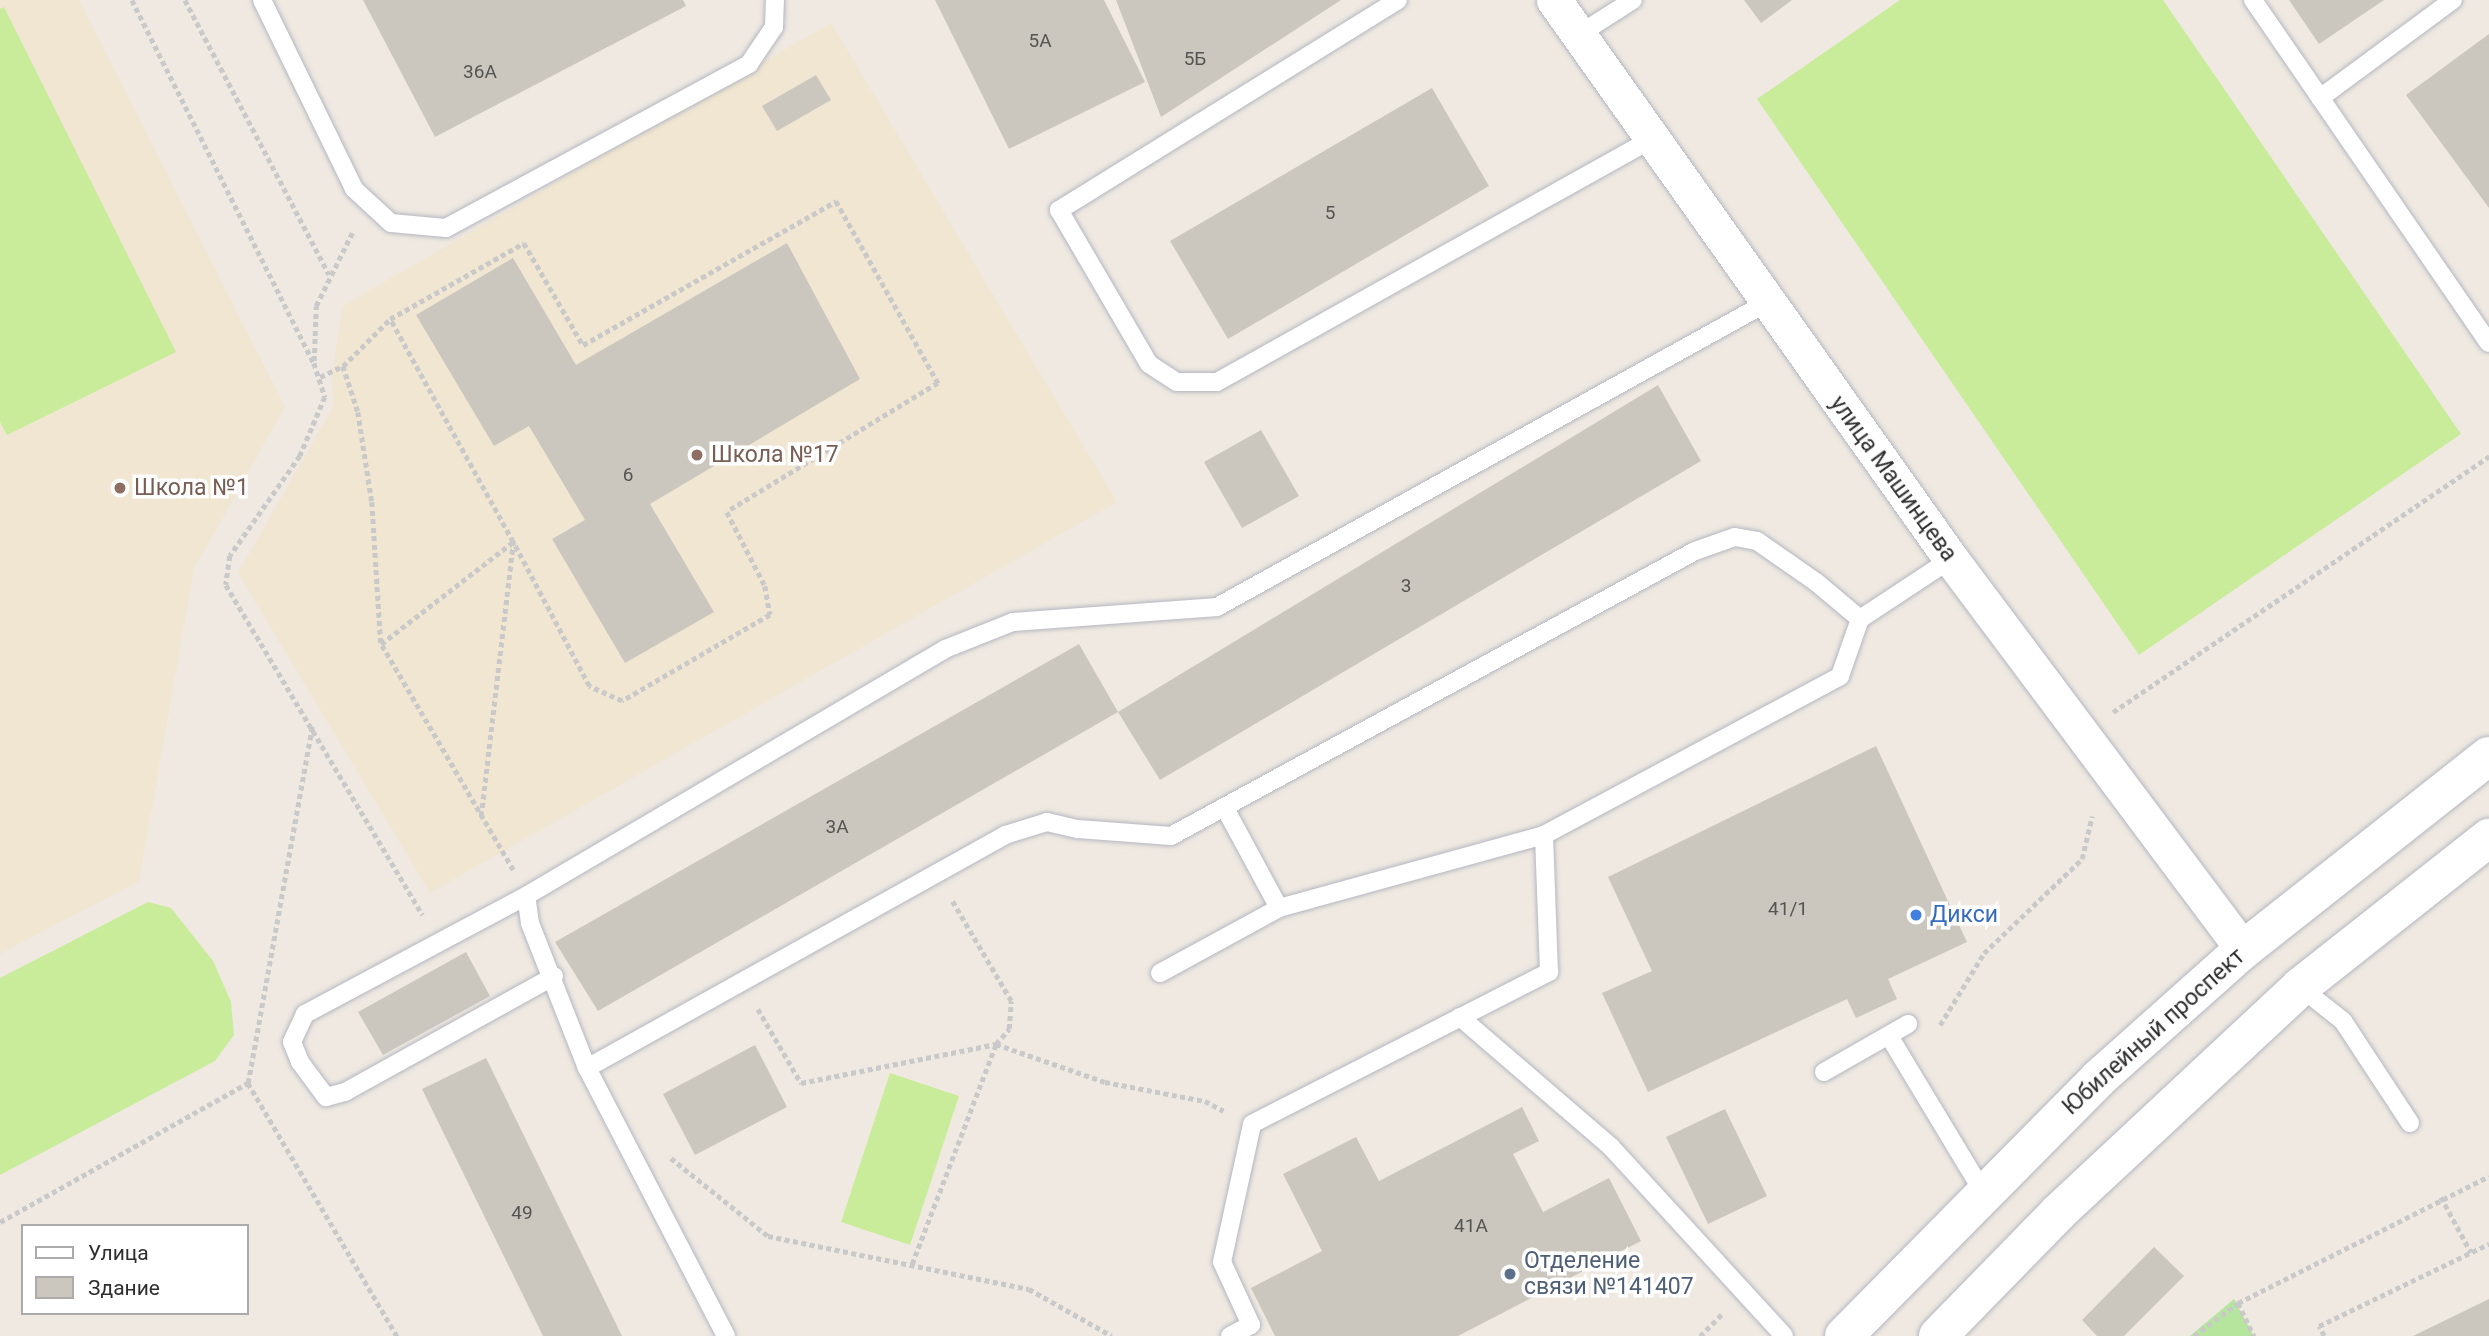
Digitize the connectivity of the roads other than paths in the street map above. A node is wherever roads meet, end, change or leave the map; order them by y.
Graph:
1 (262, 0) edge
2 (775, 0) edge
3 (1398, 0) edge
4 (1554, 0) edge
5 (2253, 0) edge
6 (2453, 0) edge
7 (1633, 1) edge
8 (1578, 35) junction
9 (2320, 99) junction
10 (1651, 139) junction
11 (1766, 303) junction
12 (2489, 343) edge
13 (1951, 559) junction
14 (1860, 620) junction
15 (2489, 757) edge
16 (1225, 808) junction
17 (1544, 835) junction
18 (2489, 838) edge
19 (526, 896) junction
20 (1279, 908) junction
21 (2244, 950) junction
22 (1160, 973) dead end
23 (554, 976) junction
24 (2300, 987) junction
25 (1460, 1017) junction
26 (1908, 1024) dead end
27 (1889, 1036) junction
28 (587, 1068) junction
29 (1824, 1072) dead end
30 (2410, 1123) dead end
31 (1983, 1192) junction
32 (1255, 1330) edge
33 (726, 1336) edge
34 (1230, 1336) edge
35 (1784, 1336) edge
36 (1844, 1336) edge
37 (1938, 1336) edge

1 - 2 lane
3 - 10 lane
4 - 8 street, улица Машинцева
5 - 9 lane
6 - 9 lane
7 - 8 lane
8 - 10 street, улица Машинцева
9 - 12 lane
10 - 11 street, улица Машинцева
11 - 13 street, улица Машинцева
11 - 19 lane
13 - 14 lane
13 - 21 street, улица Машинцева
14 - 16 lane
14 - 17 lane
15 - 21 main road, Юбилейный проспект
16 - 20 lane
16 - 28 lane
17 - 20 lane
17 - 25 lane
18 - 24 main road
19 - 23 lane
19 - 23 lane
20 - 22 lane
21 - 31 main road, Юбилейный проспект
23 - 28 lane
24 - 30 lane
24 - 37 main road
25 - 32 lane
25 - 35 lane
26 - 27 lane
27 - 29 lane
27 - 31 lane
28 - 33 lane
31 - 36 main road, Юбилейный проспект
32 - 34 lane

